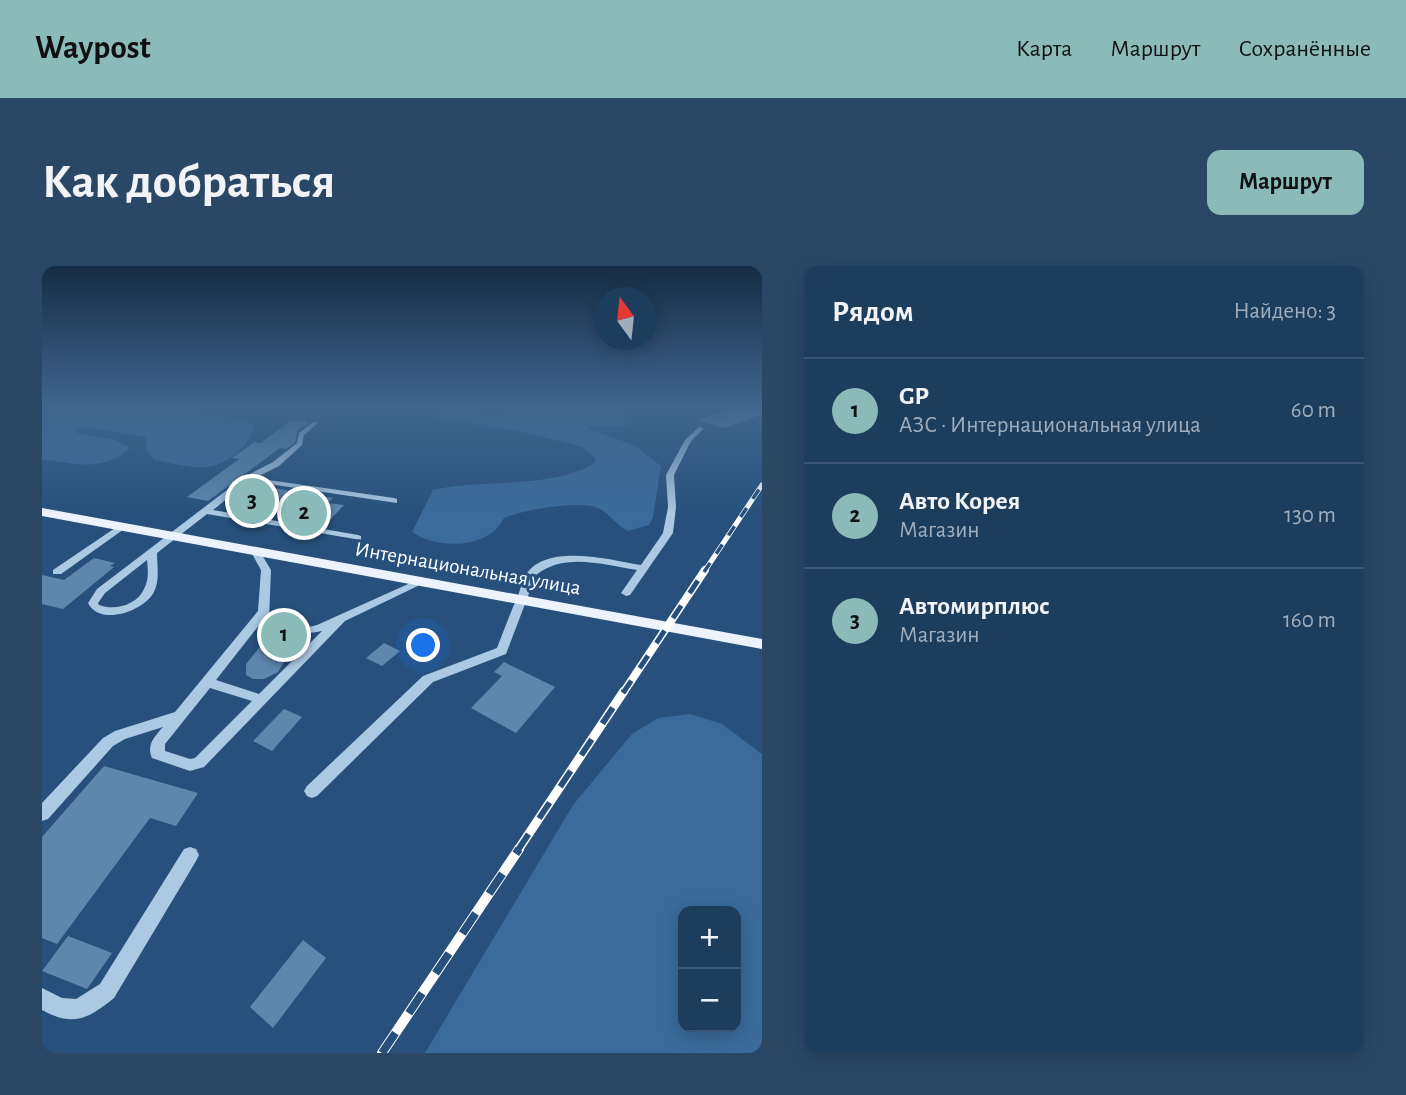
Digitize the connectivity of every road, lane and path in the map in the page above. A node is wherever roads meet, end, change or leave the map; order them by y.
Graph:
1 (300, 442) edge
2 (687, 442) edge
3 (247, 478) junction
4 (394, 500) dead end
5 (206, 511) junction
6 (42, 512) edge
7 (121, 527) junction
8 (173, 537) junction
9 (358, 538) dead end
10 (256, 552) junction
11 (152, 553) junction
12 (644, 568) junction
13 (57, 572) dead end
14 (421, 582) junction
15 (626, 593) dead end
16 (522, 601) junction
17 (265, 610) junction
18 (343, 617) junction
19 (762, 644) edge
20 (207, 682) junction
21 (261, 699) junction
22 (180, 716) junction
23 (312, 791) dead end
24 (42, 814) edge
25 (190, 855) dead end
26 (42, 998) edge

1 - 3 lane
2 - 12 lane
3 - 4 lane
3 - 5 lane
5 - 8 lane
5 - 9 lane
6 - 7 main road, Интернациональная улица
7 - 8 main road, Интернациональная улица
7 - 13 lane
8 - 10 main road, Интернациональная улица
8 - 11 lane
10 - 14 main road, Интернациональная улица
10 - 17 lane
11 - 11 lane
12 - 15 lane
12 - 16 lane
14 - 16 main road, Интернациональная улица
14 - 18 lane
16 - 19 main road, Интернациональная улица
16 - 23 lane
17 - 18 lane
17 - 20 lane
18 - 21 lane
20 - 21 lane
20 - 22 lane
21 - 22 lane
22 - 24 lane
25 - 26 lane

